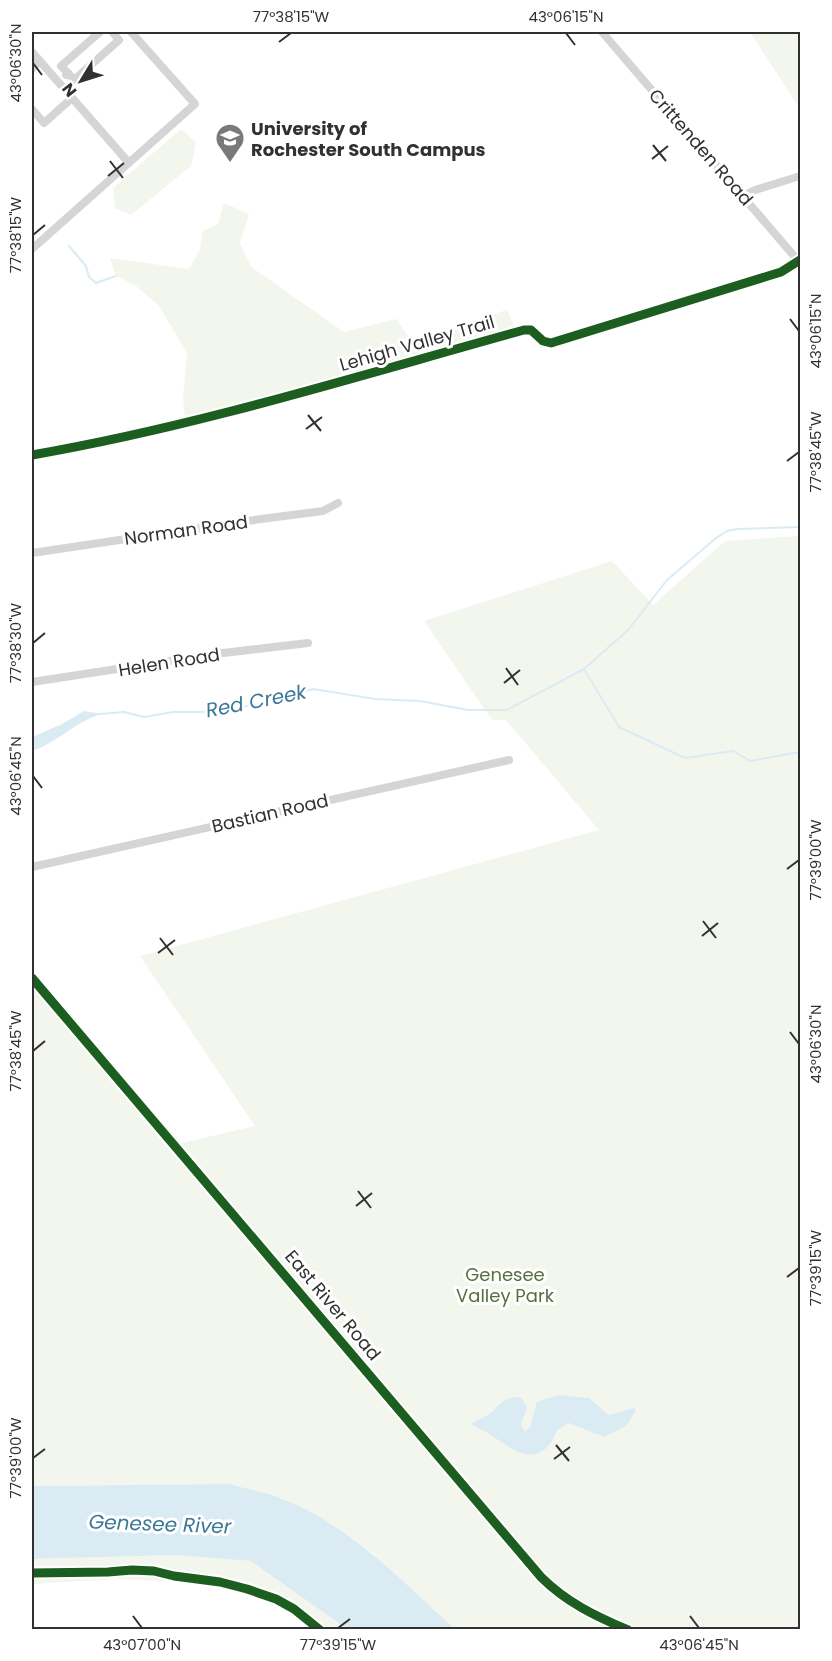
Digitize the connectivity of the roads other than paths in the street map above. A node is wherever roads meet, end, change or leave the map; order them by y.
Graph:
1 (99, 32) edge
2 (114, 32) edge
3 (133, 32) edge
4 (602, 32) edge
5 (32, 52) edge
6 (40, 61) junction
7 (32, 69) edge
8 (72, 98) junction
9 (32, 109) edge
10 (129, 163) junction
11 (801, 176) edge
12 (743, 196) junction
13 (32, 249) edge
14 (801, 263) edge
15 (338, 503) dead end
16 (32, 554) edge
17 (308, 643) dead end
18 (32, 682) edge
19 (509, 760) dead end
20 (32, 867) edge
21 (32, 978) edge
22 (628, 1629) edge

1 - 2 street
3 - 10 street
4 - 12 street, Crittenden Road
5 - 6 street
6 - 7 street
6 - 8 street
8 - 9 street
8 - 10 street
10 - 13 street
11 - 12 street
12 - 14 street, Crittenden Road
15 - 16 street, Norman Road
17 - 18 street, Helen Road
19 - 20 street, Bastian Road
21 - 22 street, East River Road

